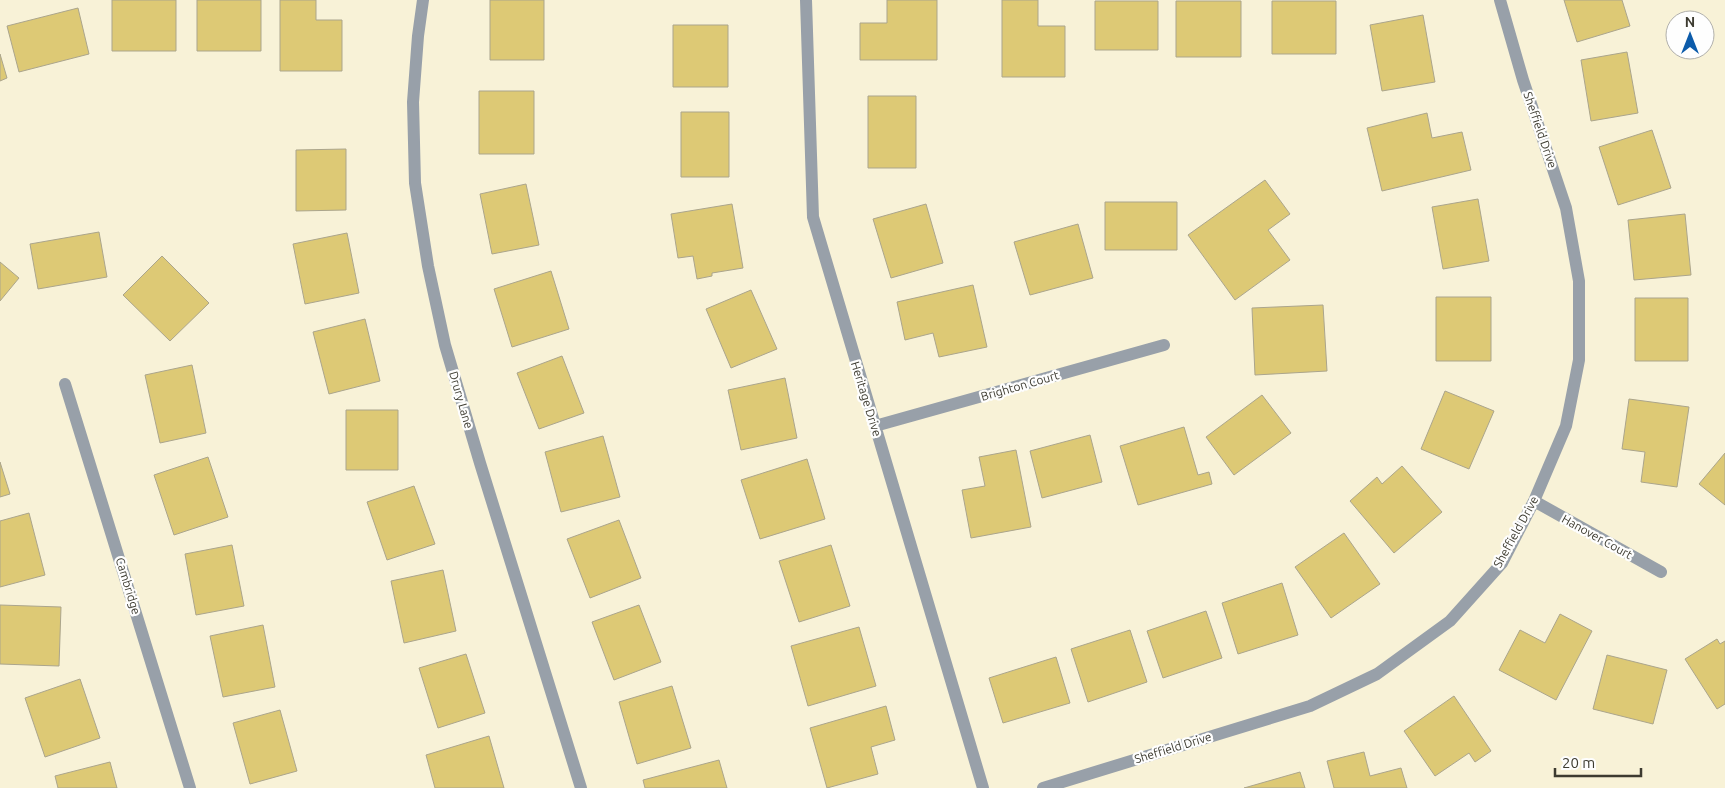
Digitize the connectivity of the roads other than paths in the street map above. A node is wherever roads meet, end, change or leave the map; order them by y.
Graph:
1 (423, 0) edge
2 (806, 0) edge
3 (1500, 0) edge
4 (1164, 345) dead end
5 (66, 384) dead end
6 (875, 426) junction
7 (1534, 501) junction
8 (1661, 572) dead end
9 (190, 788) edge
10 (581, 788) edge
11 (983, 788) edge
12 (1043, 788) edge

1 - 10 street, Drury Lane
2 - 6 street, Heritage Drive
3 - 7 street, Sheffield Drive
4 - 6 street, Brighton Court
5 - 9 street, Cambridge
6 - 11 street, Heritage Drive
7 - 8 street, Hanover Court
7 - 12 street, Sheffield Drive

